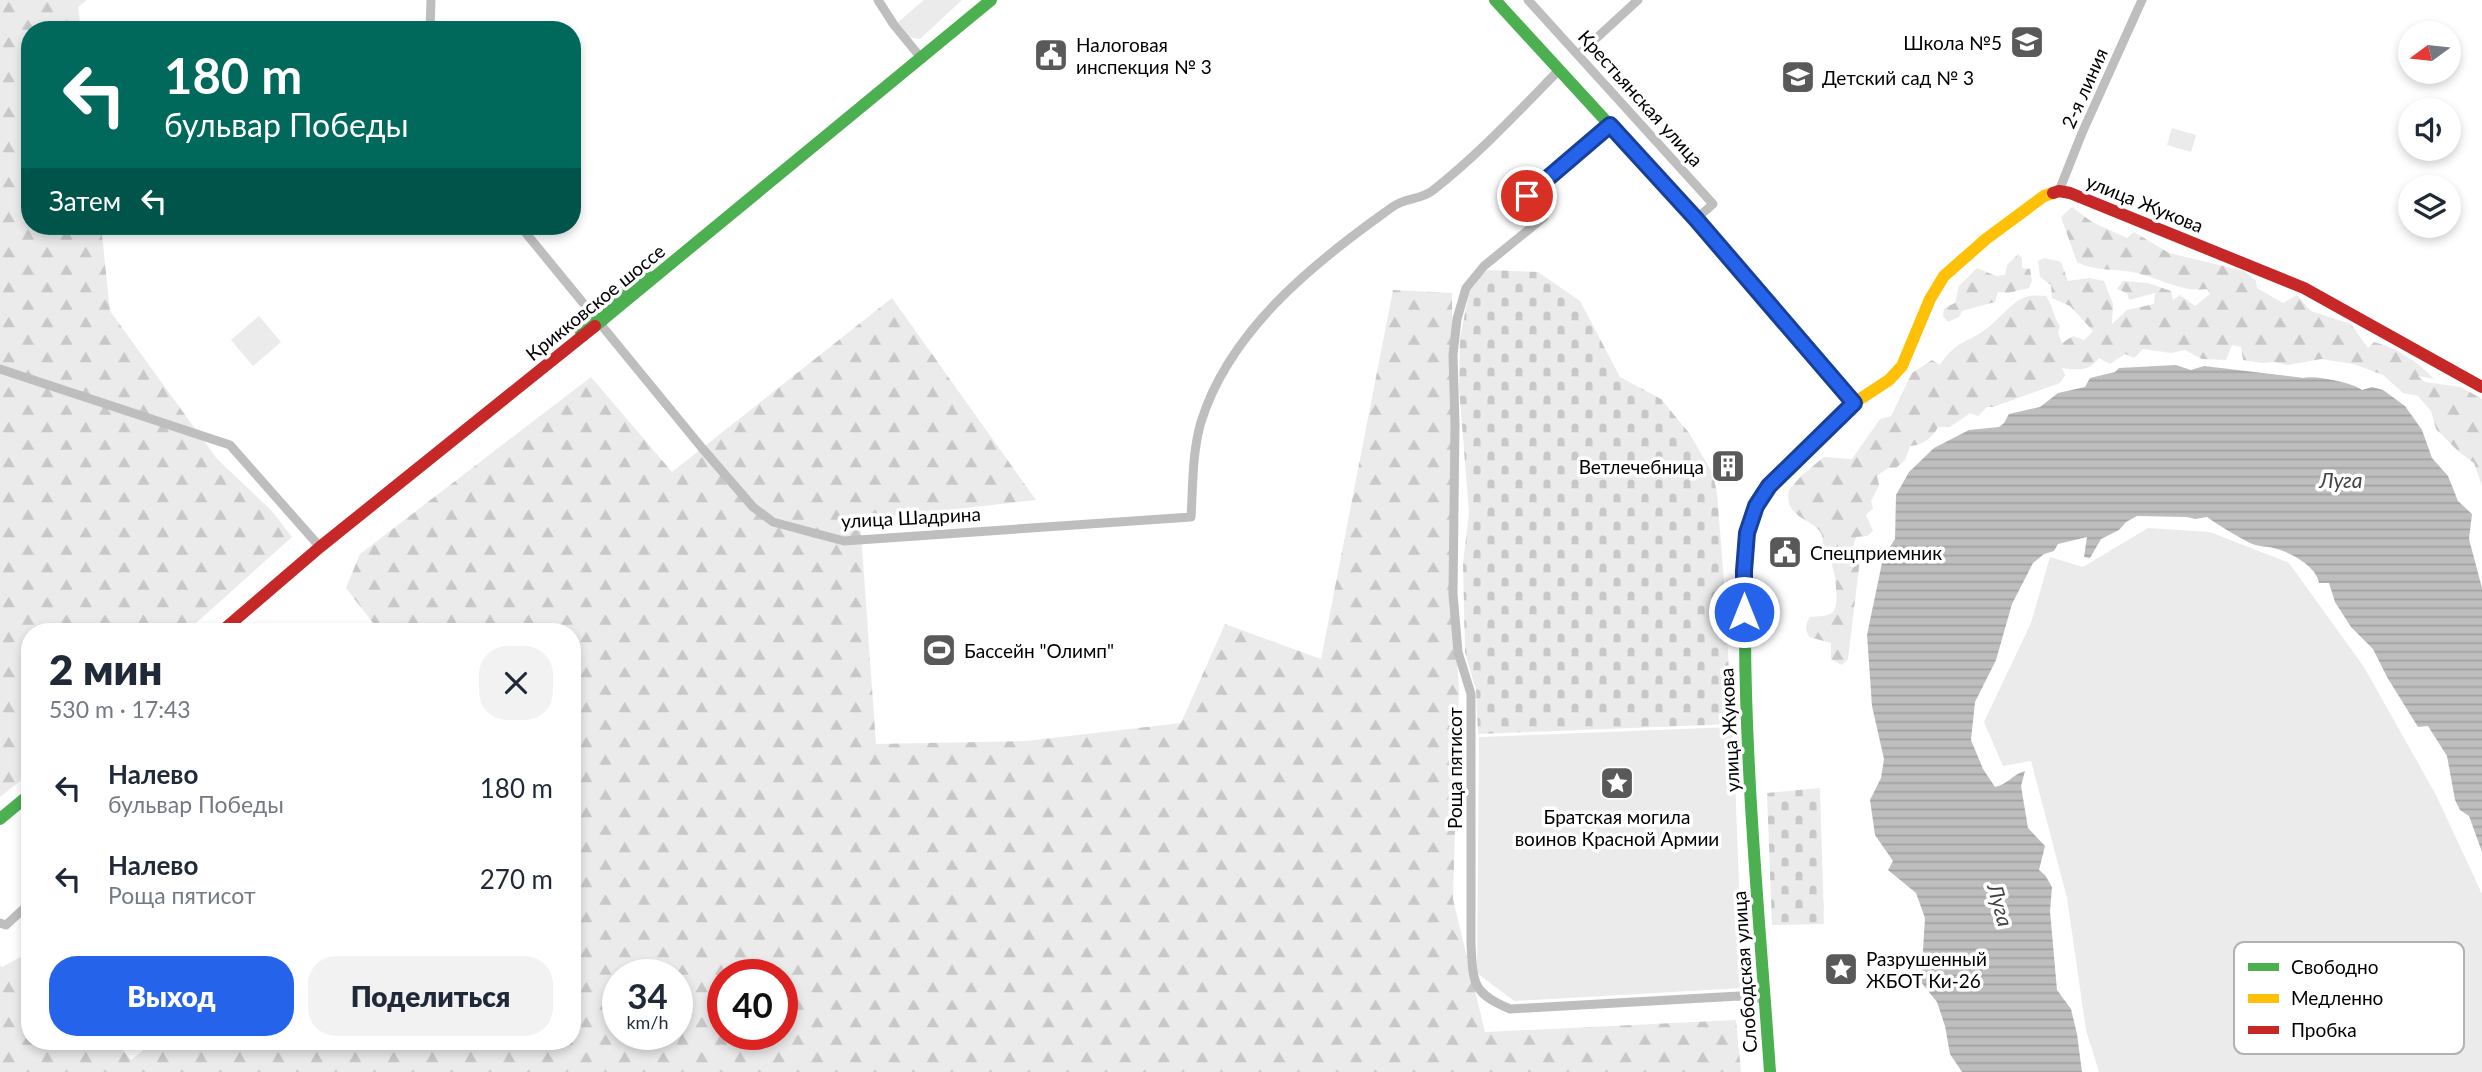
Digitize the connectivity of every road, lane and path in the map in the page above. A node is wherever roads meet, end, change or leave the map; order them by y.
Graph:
1 (431, 0) edge
2 (878, 0) edge
3 (979, 0) edge
4 (991, 0) edge
5 (1495, 0) edge
6 (1528, 0) edge
7 (1638, 0) edge
8 (2143, 0) edge
9 (430, 21) edge
10 (1578, 55) junction
11 (919, 56) junction
12 (1559, 70) junction
13 (1610, 125) junction
14 (2059, 191) junction
15 (1696, 219) junction
16 (528, 235) edge
17 (598, 319) junction
18 (0, 369) edge
19 (2482, 387) edge
20 (1854, 403) junction
21 (318, 545) junction
22 (221, 623) edge
23 (231, 623) edge
24 (21, 794) edge
25 (21, 802) edge
26 (0, 811) edge
27 (0, 819) edge
28 (1756, 869) joint
29 (21, 912) edge
30 (0, 923) edge
31 (1765, 999) junction
32 (1770, 1072) edge

1 - 9 street
2 - 11 street
3 - 11 street
4 - 11 street, Крикковское шоссе
5 - 12 street
6 - 10 street, Крестьянская улица
7 - 10 street
8 - 14 street, 2-я линия
10 - 15 street, Крестьянская улица
11 - 17 street, Крикковское шоссе
12 - 13 street
12 - 17 street, улица Шадрина
13 - 15 street
13 - 31 street, Роща пятисот
14 - 19 street, улица Жукова
14 - 20 street, улица Жукова
15 - 20 street
16 - 17 street, улица Шадрина
17 - 21 street, Крикковское шоссе
18 - 21 street
20 - 28 street, улица Жукова
21 - 22 street
21 - 23 street, Крикковское шоссе
24 - 26 street
25 - 27 street
28 - 31 street, Слободская улица
29 - 30 street
31 - 32 street, Слободская улица

